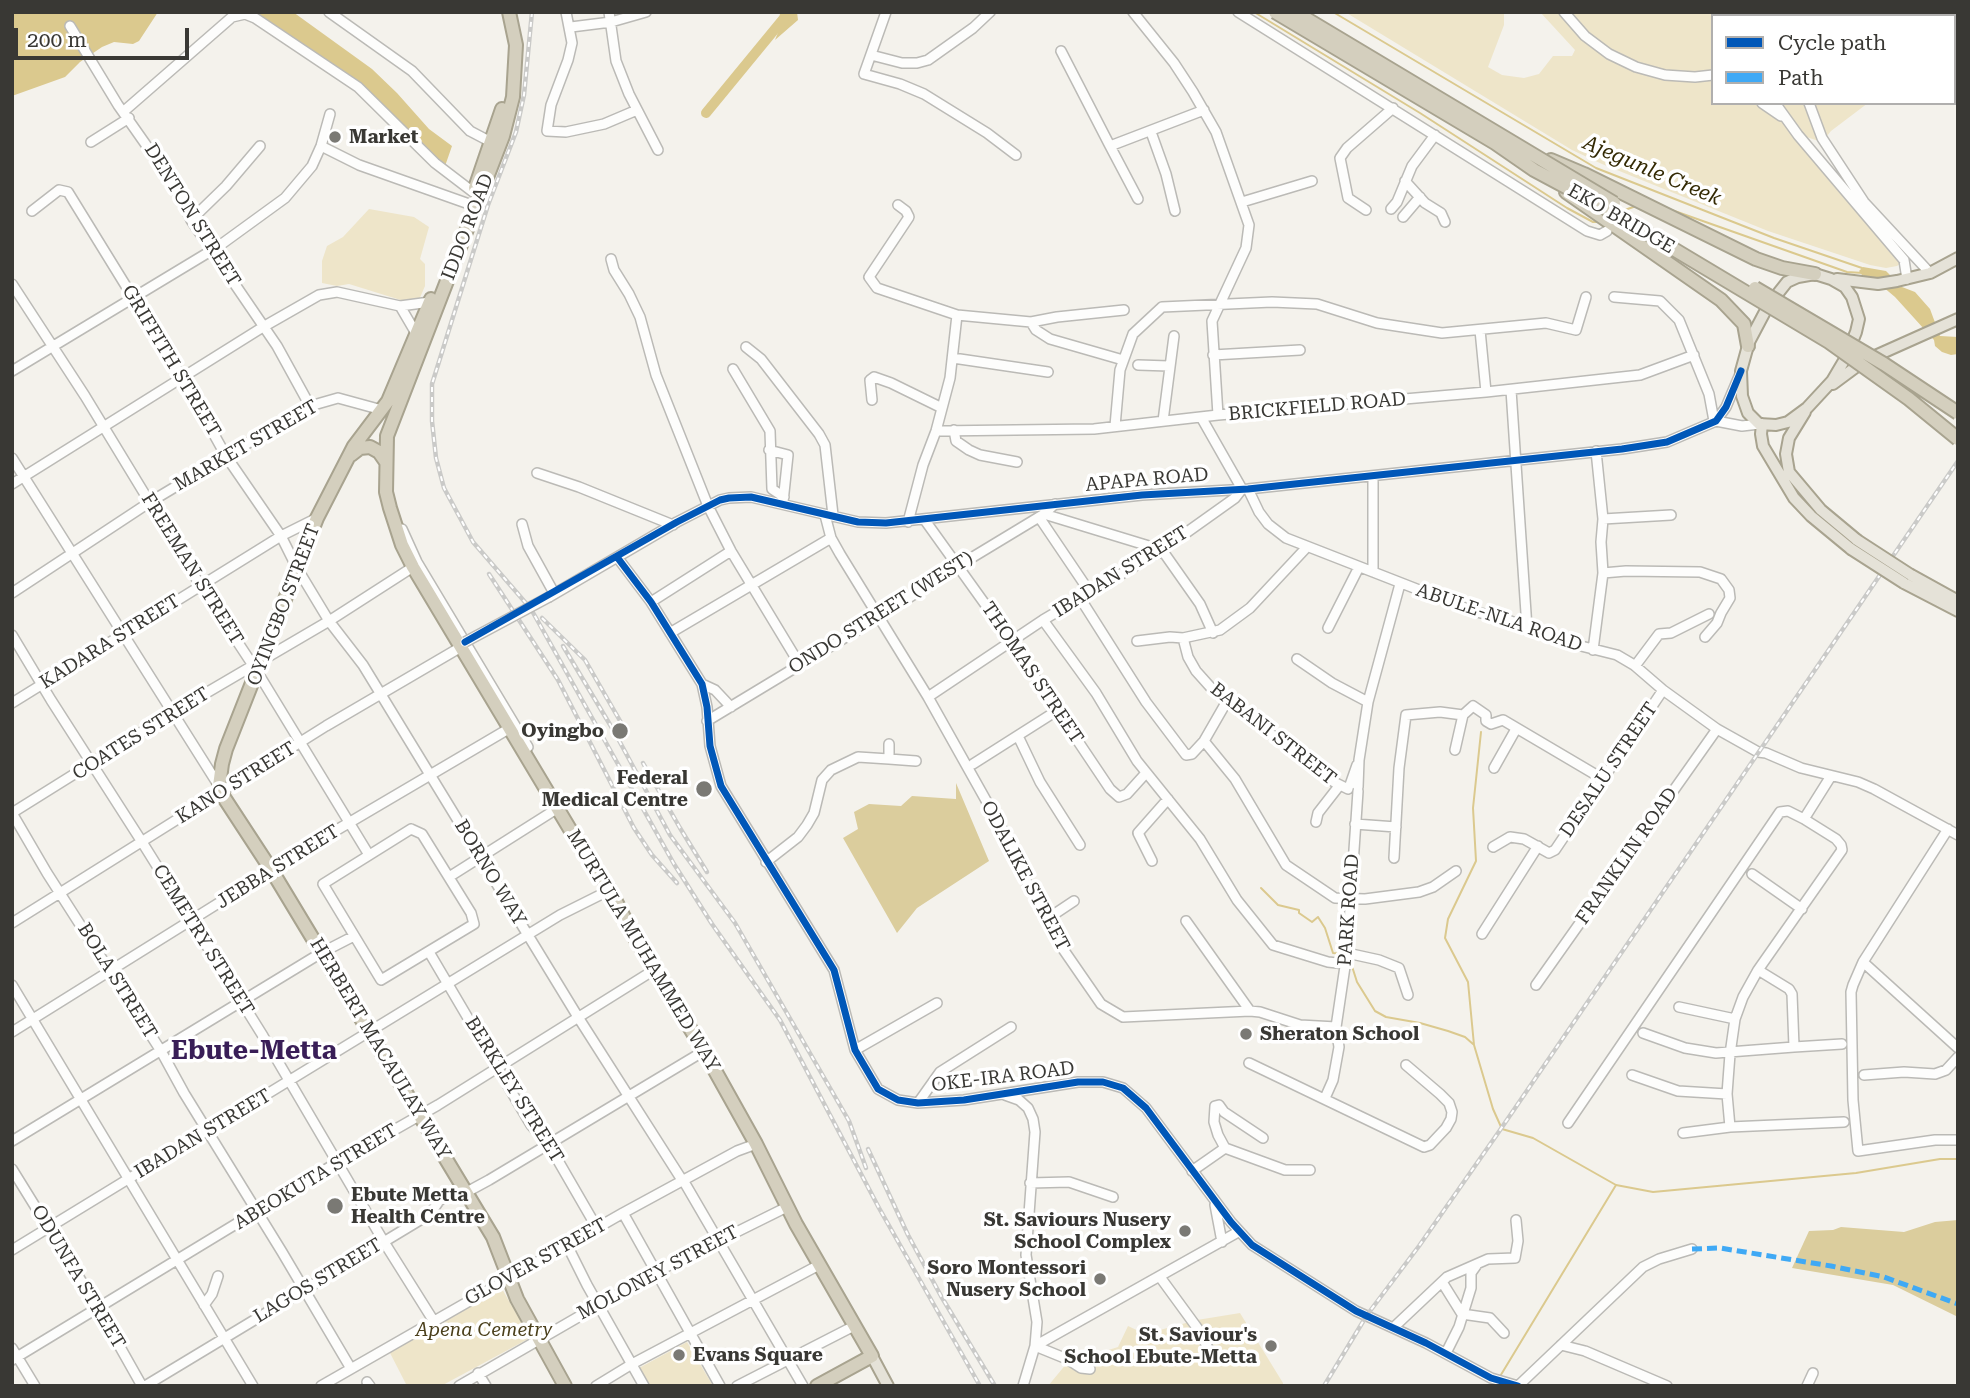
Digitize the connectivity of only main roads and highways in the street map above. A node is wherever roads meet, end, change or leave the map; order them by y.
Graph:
1 (500, 12) edge
2 (509, 12) edge
3 (1275, 12) edge
4 (1295, 12) edge
5 (1525, 149) junction
6 (1534, 170) junction
7 (1958, 258) edge
8 (1815, 274) junction
9 (1831, 279) junction
10 (1958, 319) edge
11 (1748, 346) junction
12 (1822, 392) junction
13 (1808, 408) junction
14 (1958, 412) edge
15 (1761, 424) junction
16 (371, 426) junction
17 (387, 436) junction
18 (1958, 439) edge
19 (348, 458) junction
20 (387, 463) junction
21 (1854, 545) junction
22 (1907, 579) junction
23 (1958, 601) edge
24 (1958, 611) edge
25 (220, 790) joint
26 (872, 1356) junction
27 (565, 1386) edge
28 (817, 1386) edge
29 (888, 1386) edge

1 - 16 highway, IDDO ROAD
2 - 17 highway, IDDO ROAD
3 - 6 highway, EKO BRIDGE, bridge
4 - 5 highway, EKO BRIDGE, bridge
5 - 8 highway, bridge
5 - 14 highway, EKO BRIDGE, bridge
6 - 11 highway, bridge
6 - 18 highway, EKO BRIDGE, bridge
7 - 9 main road
8 - 9 main road
8 - 11 main road
9 - 12 main road
10 - 12 main road
11 - 15 main road
12 - 13 main road
13 - 15 main road
13 - 21 main road
15 - 21 main road
16 - 17 highway
16 - 19 highway, OYINGBO STREET
17 - 20 highway, MURTULA MUHAMMED WAY
19 - 20 highway
19 - 25 highway, OYINGBO STREET
20 - 26 highway, MURTULA MUHAMMED WAY
21 - 22 main road, bridge
22 - 23 main road
22 - 24 main road
25 - 27 highway, HERBERT MACAULAY WAY
26 - 28 highway
26 - 29 main road, MURTULA MUHAMMED WAY

